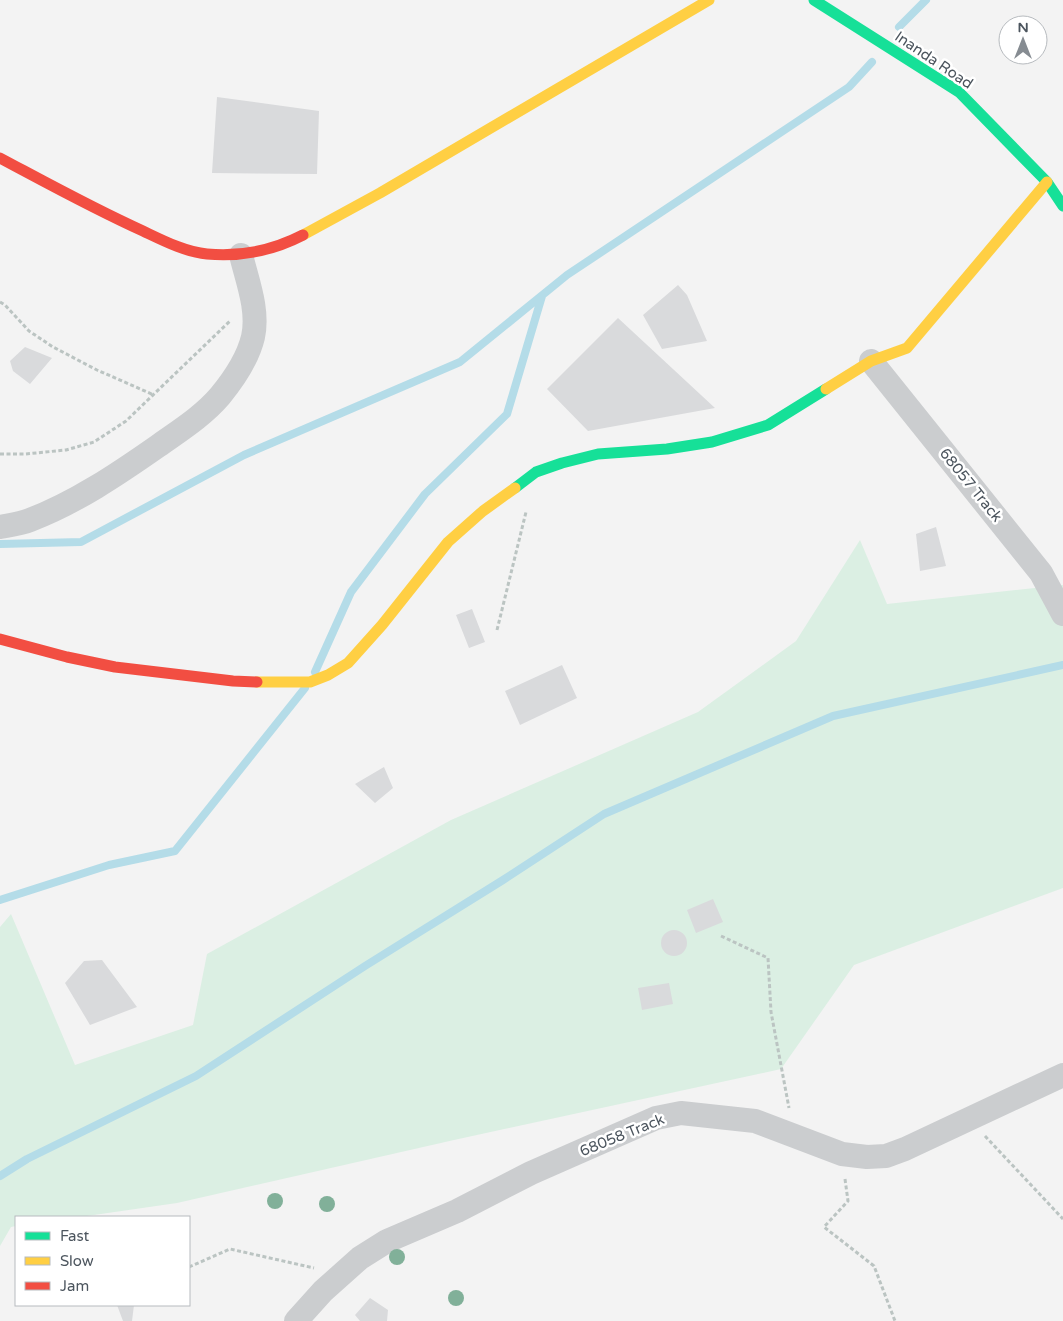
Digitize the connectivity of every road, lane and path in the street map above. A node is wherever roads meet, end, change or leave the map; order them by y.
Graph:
1 (709, 0) edge
2 (814, 0) edge
3 (0, 158) edge
4 (1047, 182) junction
5 (1063, 206) edge
6 (241, 254) junction
7 (252, 299) junction
8 (0, 302) edge
9 (871, 361) junction
10 (154, 395) junction
11 (0, 454) edge
12 (527, 510) dead end
13 (0, 527) edge
14 (1063, 614) edge
15 (497, 630) dead end
16 (0, 639) edge
17 (721, 936) dead end
18 (1063, 1075) edge
19 (970, 1120) junction
20 (794, 1136) junction
21 (842, 1154) junction
22 (1063, 1219) edge
23 (190, 1267) edge
24 (341, 1274) junction
25 (296, 1321) edge
26 (895, 1321) edge

1 - 6 street
2 - 4 street, Inanda Road
3 - 6 street
4 - 5 street, Inanda Road
4 - 9 street
6 - 7 street
7 - 10 path
7 - 13 street
8 - 10 path
9 - 14 street, 68057 Track
9 - 16 street
10 - 11 path
12 - 15 path
17 - 20 path
18 - 19 street, 68058 Track
19 - 21 street, 68058 Track
19 - 22 path
20 - 21 street, 68058 Track
20 - 24 street, 68058 Track
21 - 26 path
23 - 24 path
24 - 25 street, 68058 Track

